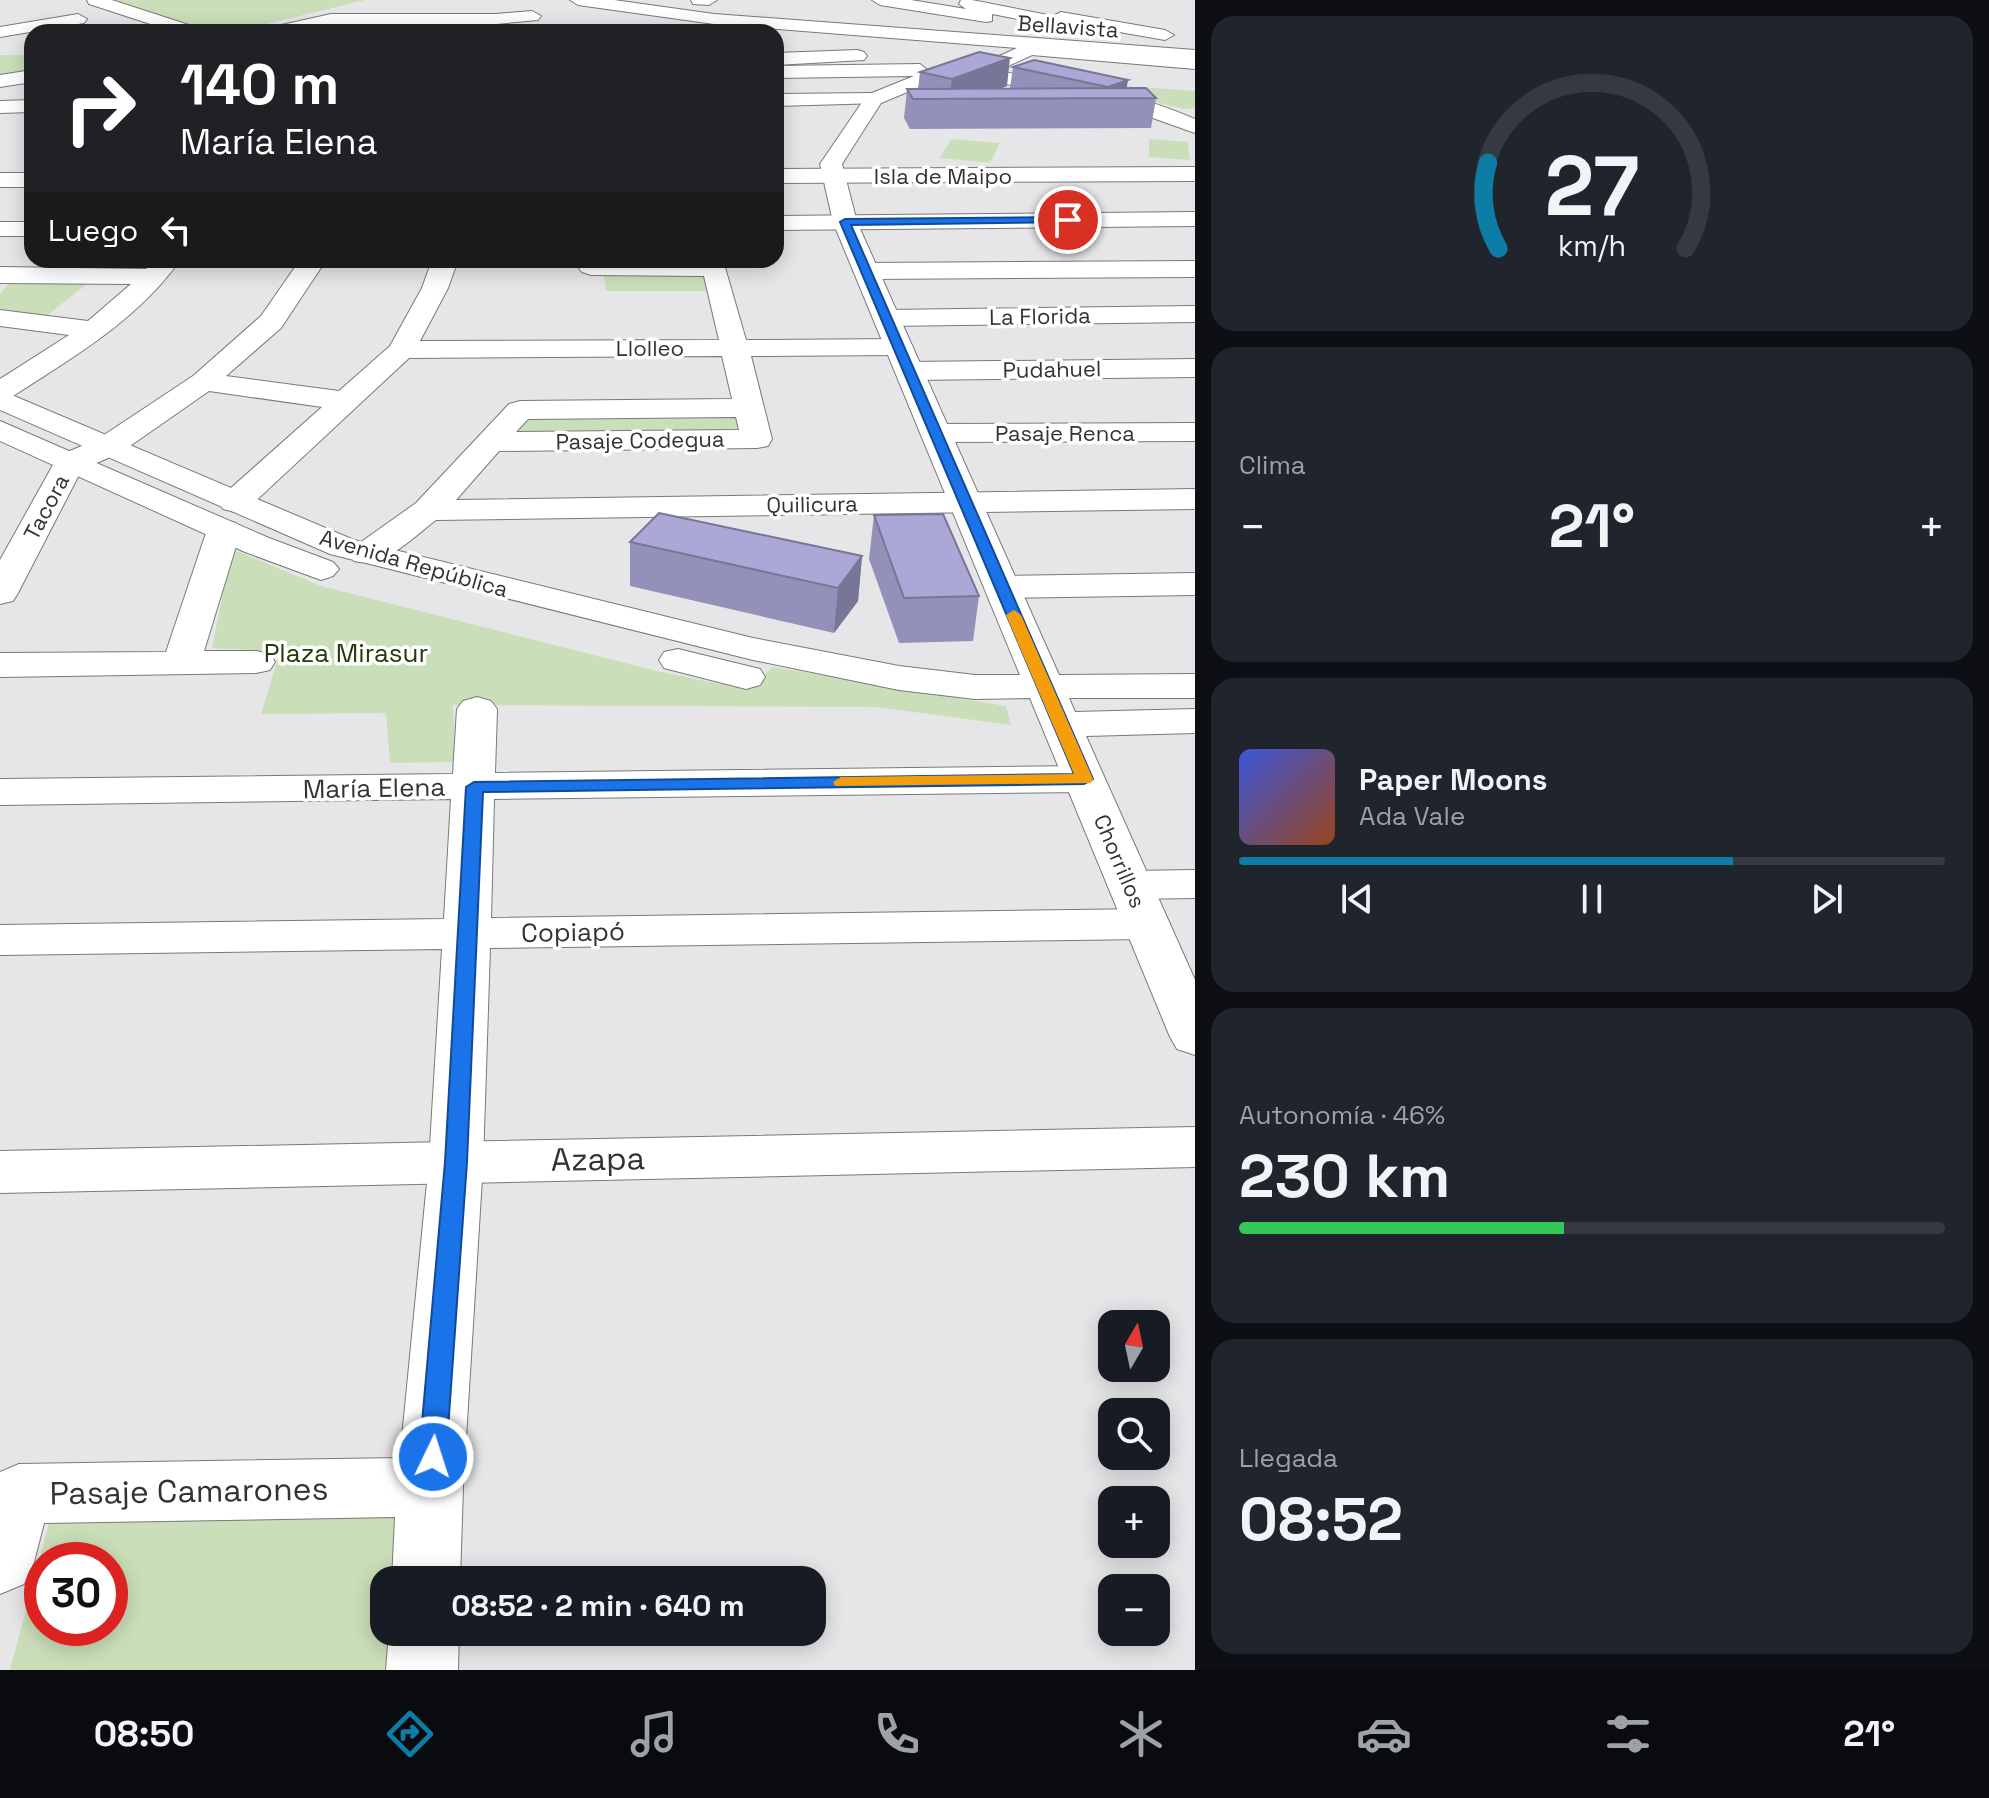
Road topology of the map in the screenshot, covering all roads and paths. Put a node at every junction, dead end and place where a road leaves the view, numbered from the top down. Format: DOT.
graph roads {
  1 [pos="95,0"];
  2 [pos="578,0"];
  3 [pos="880,0"];
  4 [pos="967,4"];
  5 [pos="1102,4"];
  6 [pos="987,9"];
  7 [pos="942,10"];
  8 [pos="532,16"];
  9 [pos="78,19"];
  10 [pos="1057,19"];
  11 [pos="48,24"];
  12 [pos="168,24"];
  13 [pos="309,24"];
  14 [pos="449,24"];
  15 [pos="503,24"];
  16 [pos="781,24"];
  17 [pos="784,24"];
  18 [pos="24,28"];
  19 [pos="0,32"];
  20 [pos="1195,38"];
  21 [pos="0,41"];
  22 [pos="24,41"];
  23 [pos="1023,46"];
  24 [pos="858,56"];
  25 [pos="1195,59"];
  26 [pos="784,60"];
  27 [pos="816,64"];
  28 [pos="784,70"];
  29 [pos="946,72"];
  30 [pos="24,77"];
  31 [pos="1033,80"];
  32 [pos="0,81"];
  33 [pos="1137,85"];
  34 [pos="874,99"];
  35 [pos="784,100"];
  36 [pos="24,106"];
  37 [pos="0,107"];
  38 [pos="1170,114"];
  39 [pos="1195,114"];
  40 [pos="1195,127"];
  41 [pos="1195,174"];
  42 [pos="784,176"];
  43 [pos="835,176"];
  44 [pos="0,180"];
  45 [pos="24,180"];
  46 [pos="1195,219"];
  47 [pos="845,222"];
  48 [pos="784,223"];
  49 [pos="0,229"];
  50 [pos="24,229"];
  51 [pos="161,268"];
  52 [pos="308,268"];
  53 [pos="442,268"];
  54 [pos="590,268"];
  55 [pos="690,268"];
  56 [pos="1195,269"];
  57 [pos="866,271"];
  58 [pos="1,277"];
  59 [pos="592,297"];
  60 [pos="1195,314"];
  61 [pos="0,318"];
  62 [pos="96,330"];
  63 [pos="898,345"];
  64 [pos="735,348"];
  65 [pos="402,350"];
  66 [pos="1195,368"];
  67 [pos="203,382"];
  68 [pos="0,392"];
  69 [pos="0,399"];
  70 [pos="347,401"];
  71 [pos="0,430"];
  72 [pos="1195,432"];
  73 [pos="936,433"];
  74 [pos="109,446"];
  75 [pos="69,463"];
  76 [pos="1195,499"];
  77 [pos="966,502"];
  78 [pos="428,510"];
  79 [pos="229,516"];
  80 [pos="366,554"];
  81 [pos="1195,584"];
  82 [pos="1002,587"];
  83 [pos="0,593"];
  84 [pos="552,600"];
  85 [pos="516,620"];
  86 [pos="256,662"];
  87 [pos="181,663"];
  88 [pos="749,663"];
  89 [pos="0,665"];
  90 [pos="1195,686"];
  91 [pos="1045,688"];
  92 [pos="477,709"];
  93 [pos="1195,721"];
  94 [pos="1061,724"];
  95 [pos="1084,779"];
  96 [pos="474,787"];
  97 [pos="0,792"];
  98 [pos="1195,884"];
  99 [pos="1138,904"];
  100 [pos="469,933"];
  101 [pos="0,940"];
  102 [pos="1195,1037"];
  103 [pos="1195,1147"];
  104 [pos="456,1162"];
  105 [pos="0,1172"];
  106 [pos="430,1487"];
  107 [pos="0,1562"];
  108 [pos="427,1566"];
  109 [pos="423,1646"];
  110 [pos="422,1670"];
  1 -- 12 [label="street"];
  2 -- 16 [label="street, Bellavista"];
  3 -- 7 [label="street"];
  4 -- 6 [label="street"];
  4 -- 7 [label="street"];
  4 -- 10 [label="street"];
  5 -- 10 [label="street"];
  6 -- 7 [label="street"];
  8 -- 15 [label="street"];
  9 -- 11 [label="street"];
  10 -- 20 [label="street"];
  10 -- 23 [label="street"];
  13 -- 14 [label="street"];
  17 -- 23 [label="street, Bellavista"];
  18 -- 19 [label="street"];
  21 -- 22 [label="street"];
  23 -- 25 [label="street, Bellavista"];
  23 -- 29 [label="street"];
  24 -- 27 [label="street"];
  26 -- 27 [label="street"];
  27 -- 28 [label="street"];
  27 -- 29 [label="street"];
  29 -- 31 [label="street"];
  29 -- 34 [label="street"];
  30 -- 32 [label="street"];
  31 -- 33 [label="street"];
  31 -- 38 [label="street"];
  34 -- 35 [label="street"];
  34 -- 43 [label="street, Chorrillos"];
  36 -- 37 [label="street"];
  38 -- 39 [label="street"];
  38 -- 40 [label="street"];
  41 -- 43 [label="street, Isla de Maipo"];
  42 -- 43 [label="street, Isla de Maipo"];
  43 -- 47 [label="street, Chorrillos"];
  44 -- 45 [label="street"];
  46 -- 47 [label="street"];
  47 -- 48 [label="street"];
  47 -- 57 [label="street, Chorrillos"];
  49 -- 50 [label="street"];
  51 -- 58 [label="street"];
  51 -- 62 [label="street"];
  52 -- 67 [label="street"];
  53 -- 65 [label="street"];
  54 -- 59 [label="street, Pasaje Codegua"];
  55 -- 64 [label="street, Pasaje Codegua"];
  56 -- 57 [label="street"];
  57 -- 63 [label="street, Chorrillos"];
  60 -- 63 [label="street, La Florida"];
  61 -- 62 [label="street"];
  62 -- 68 [label="street"];
  63 -- 64 [label="street, Llolleo"];
  63 -- 66 [label="street, Pudahuel"];
  63 -- 73 [label="street, Chorrillos"];
  64 -- 65 [label="street, Llolleo"];
  64 -- 78 [label="street, Pasaje Codegua"];
  65 -- 70 [label="street"];
  67 -- 70 [label="street"];
  67 -- 74 [label="street"];
  69 -- 74 [label="street, Avenida República"];
  70 -- 79 [label="street"];
  71 -- 75 [label="street, Avenida República"];
  72 -- 73 [label="street, Pasaje Renca"];
  73 -- 77 [label="street, Chorrillos"];
  74 -- 75 [label="street"];
  74 -- 79 [label="street, Avenida República"];
  75 -- 79 [label="street, Avenida República"];
  75 -- 83 [label="street, Tacora"];
  76 -- 77 [label="street, Quilicura"];
  77 -- 78 [label="street, Quilicura"];
  77 -- 82 [label="street, Chorrillos"];
  78 -- 80 [label="street, Pasaje Codegua"];
  79 -- 80 [label="street, Avenida República"];
  79 -- 85 [label="street, Avenida República"];
  79 -- 87 [label="street"];
  80 -- 84 [label="street, Avenida República"];
  81 -- 82 [label="street"];
  82 -- 91 [label="street, Chorrillos"];
  84 -- 85 [label="street"];
  84 -- 88 [label="street, Avenida República"];
  85 -- 88 [label="street, Avenida República"];
  86 -- 87 [label="street"];
  87 -- 89 [label="street"];
  88 -- 91 [label="street, Avenida República"];
  90 -- 91 [label="street, Avenida República"];
  91 -- 94 [label="street, Chorrillos"];
  92 -- 96 [label="street"];
  93 -- 94 [label="street"];
  94 -- 95 [label="street, Chorrillos"];
  95 -- 96 [label="street, María Elena"];
  95 -- 99 [label="street, Chorrillos"];
  96 -- 97 [label="street, María Elena"];
  96 -- 100 [label="street"];
  98 -- 99 [label="street, Copiapó"];
  99 -- 100 [label="street, Copiapó"];
  99 -- 102 [label="street, Chorrillos"];
  100 -- 101 [label="street, Copiapó"];
  100 -- 104 [label="street"];
  103 -- 104 [label="street, Azapa"];
  104 -- 105 [label="street, Azapa"];
  104 -- 106 [label="street"];
  106 -- 107 [label="street, Pasaje Camarones"];
  106 -- 108 [label="street"];
  109 -- 110 [label="street"];
}
